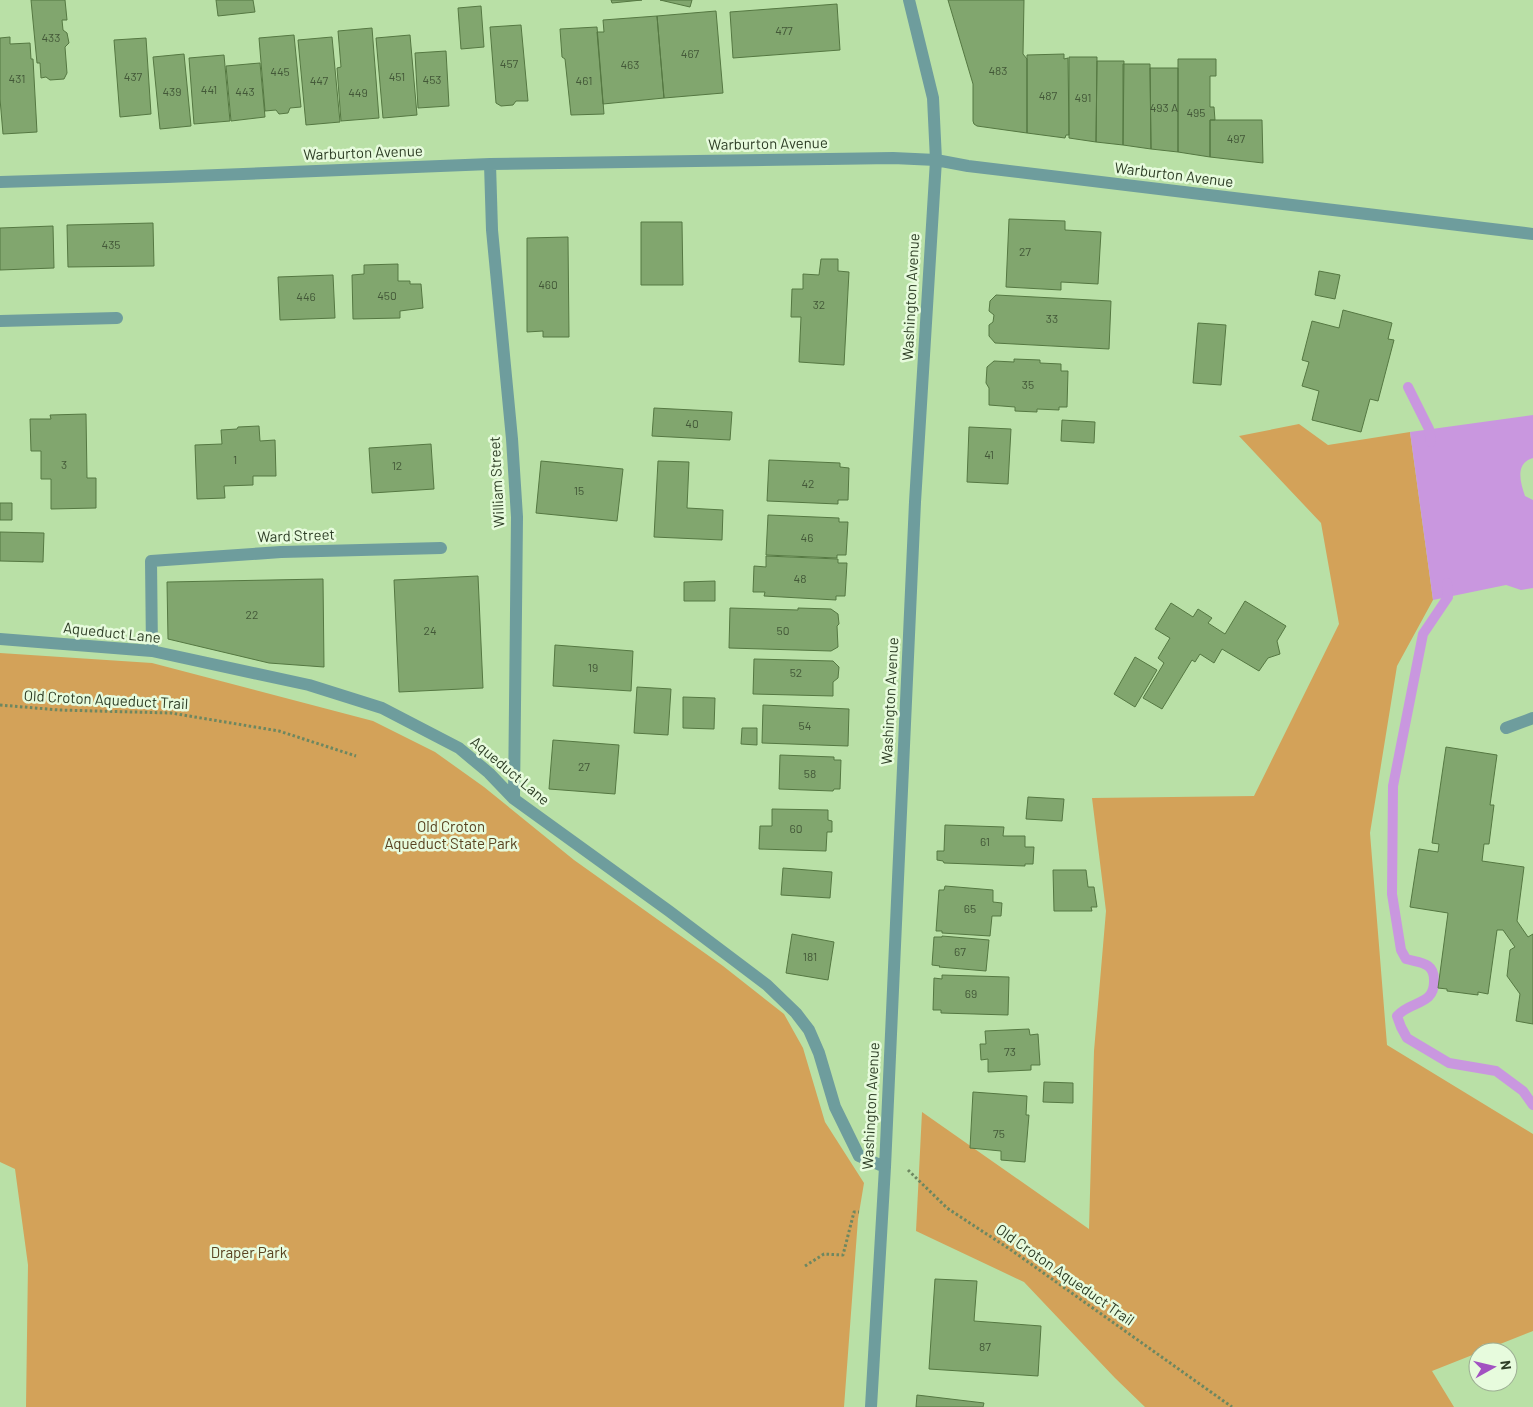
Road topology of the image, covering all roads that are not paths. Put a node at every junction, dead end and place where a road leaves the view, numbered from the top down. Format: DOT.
graph roads {
  1 [pos="909,0"];
  2 [pos="936,160"];
  3 [pos="490,164"];
  4 [pos="0,182"];
  5 [pos="1533,234"];
  6 [pos="116,318"];
  7 [pos="0,321"];
  8 [pos="442,548"];
  9 [pos="0,639"];
  10 [pos="152,651"];
  11 [pos="1533,718"];
  12 [pos="1506,728"];
  13 [pos="514,799"];
  14 [pos="885,1167"];
  15 [pos="871,1407"];
  1 -- 2 [label="street, Washington Avenue"];
  2 -- 3 [label="street, Warburton Avenue"];
  2 -- 5 [label="street, Warburton Avenue"];
  2 -- 14 [label="street, Washington Avenue"];
  3 -- 4 [label="street, Warburton Avenue"];
  3 -- 13 [label="street, William Street"];
  6 -- 7 [label="street"];
  8 -- 10 [label="street, Ward Street"];
  9 -- 10 [label="street, Aqueduct Lane"];
  10 -- 13 [label="street, Aqueduct Lane"];
  11 -- 12 [label="street"];
  13 -- 14 [label="street, Aqueduct Lane"];
  14 -- 15 [label="street, Washington Avenue"];
}
